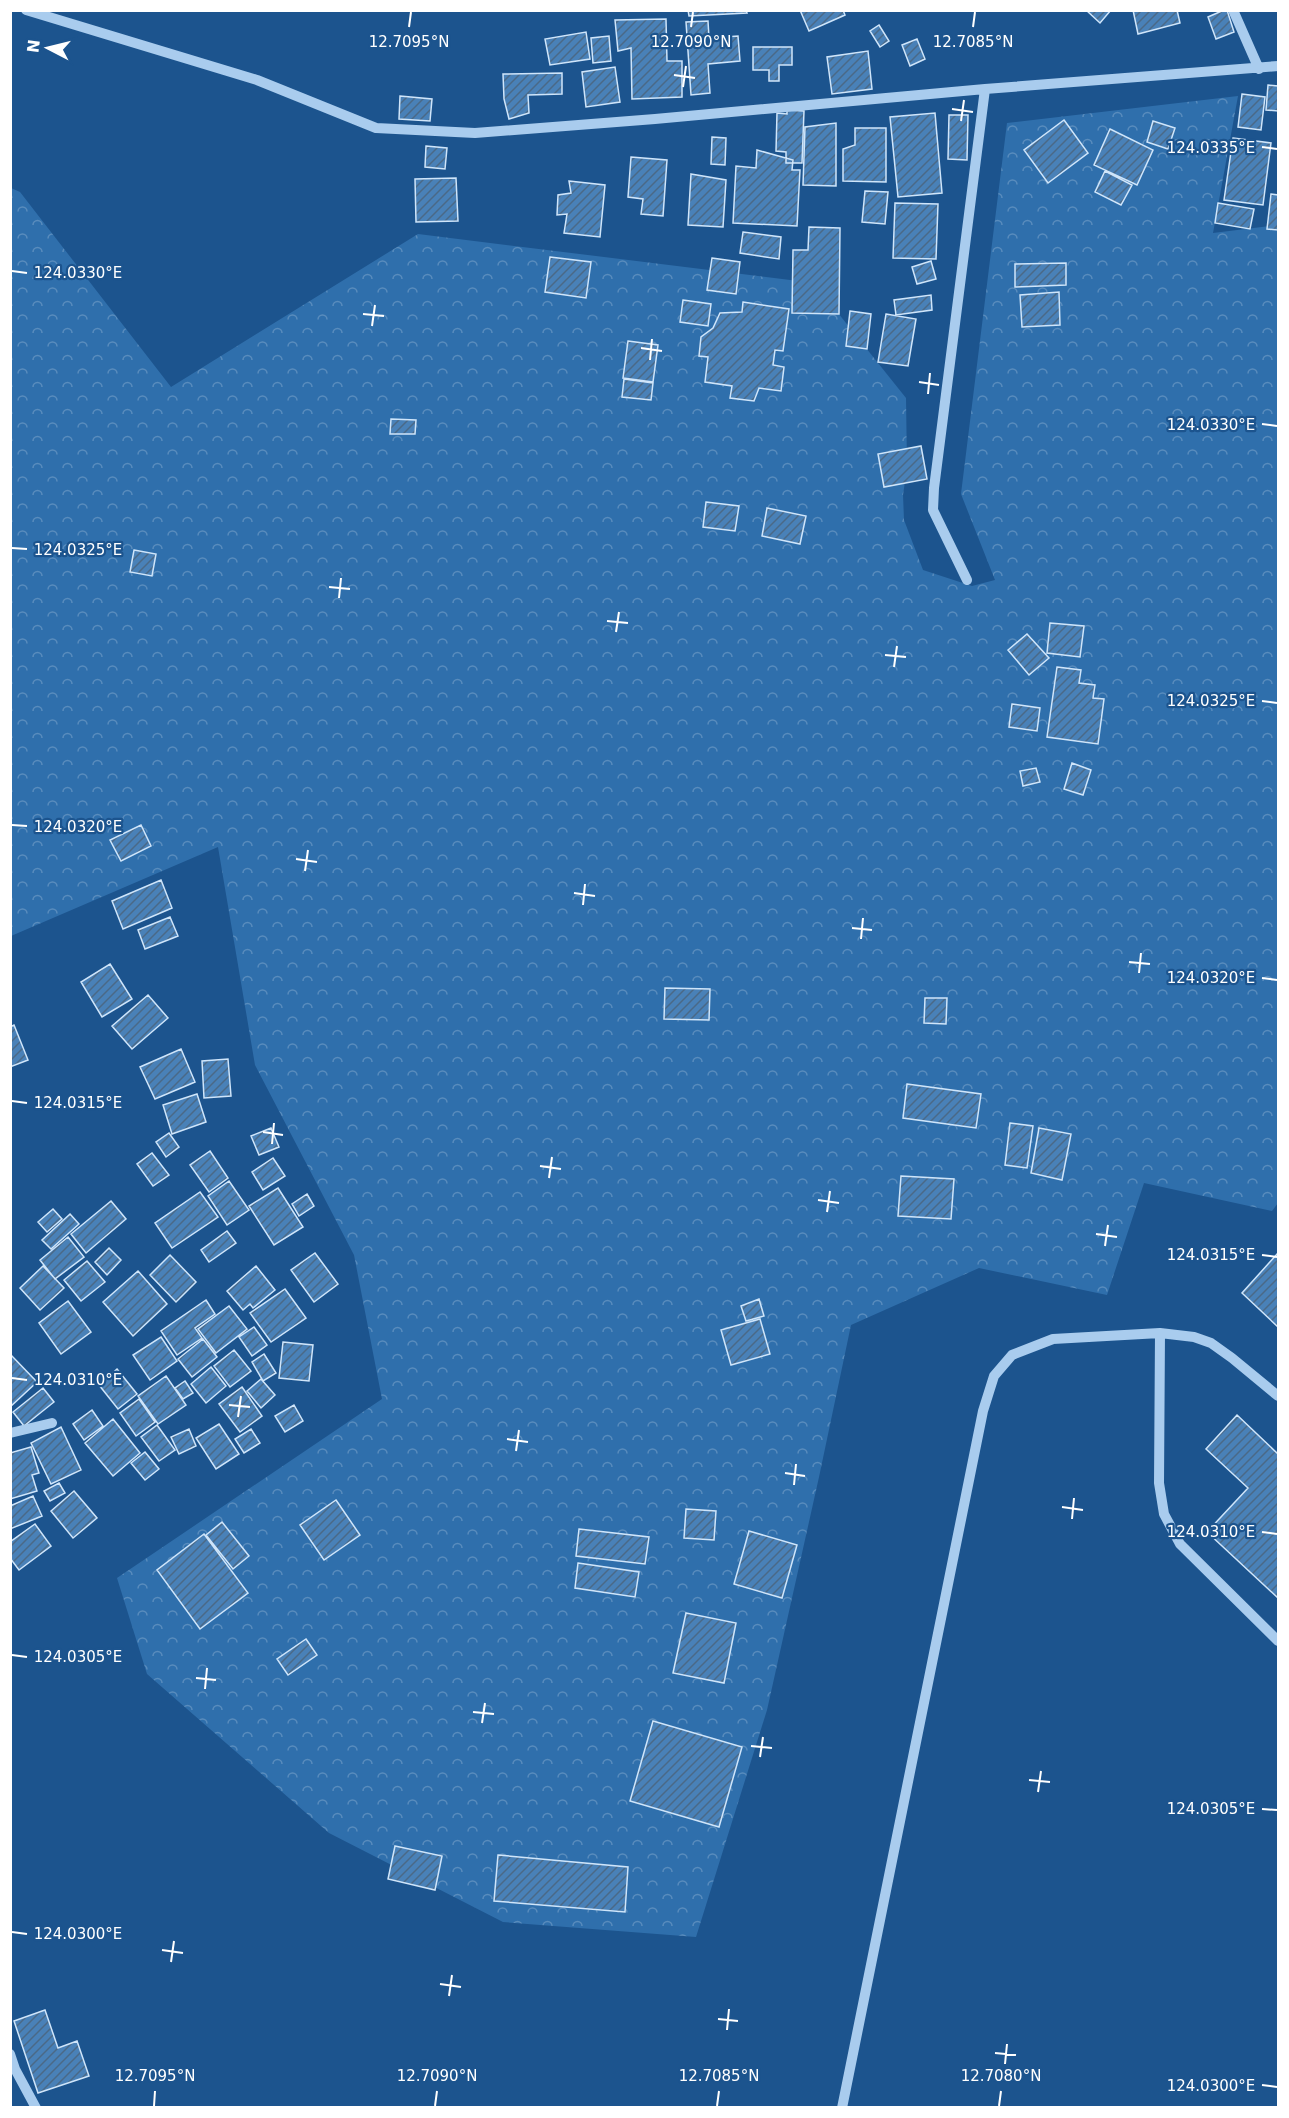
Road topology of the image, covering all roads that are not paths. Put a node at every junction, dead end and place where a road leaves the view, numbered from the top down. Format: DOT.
graph roads {
  1 [pos="26,10"];
  2 [pos="1233,10"];
  3 [pos="1278,66"];
  4 [pos="1259,69"];
  5 [pos="985,88"];
  6 [pos="968,580"];
  7 [pos="1160,1333"];
  8 [pos="1278,1396"];
  9 [pos="52,1424"];
  10 [pos="10,1433"];
  11 [pos="1278,1641"];
  12 [pos="10,2054"];
  13 [pos="36,2108"];
  14 [pos="842,2108"];
  1 -- 5 [label="street"];
  2 -- 4 [label="street"];
  3 -- 4 [label="street"];
  4 -- 5 [label="street"];
  5 -- 6 [label="street"];
  7 -- 8 [label="street"];
  7 -- 11 [label="street"];
  7 -- 14 [label="street"];
  9 -- 10 [label="street"];
  12 -- 13 [label="street"];
}
